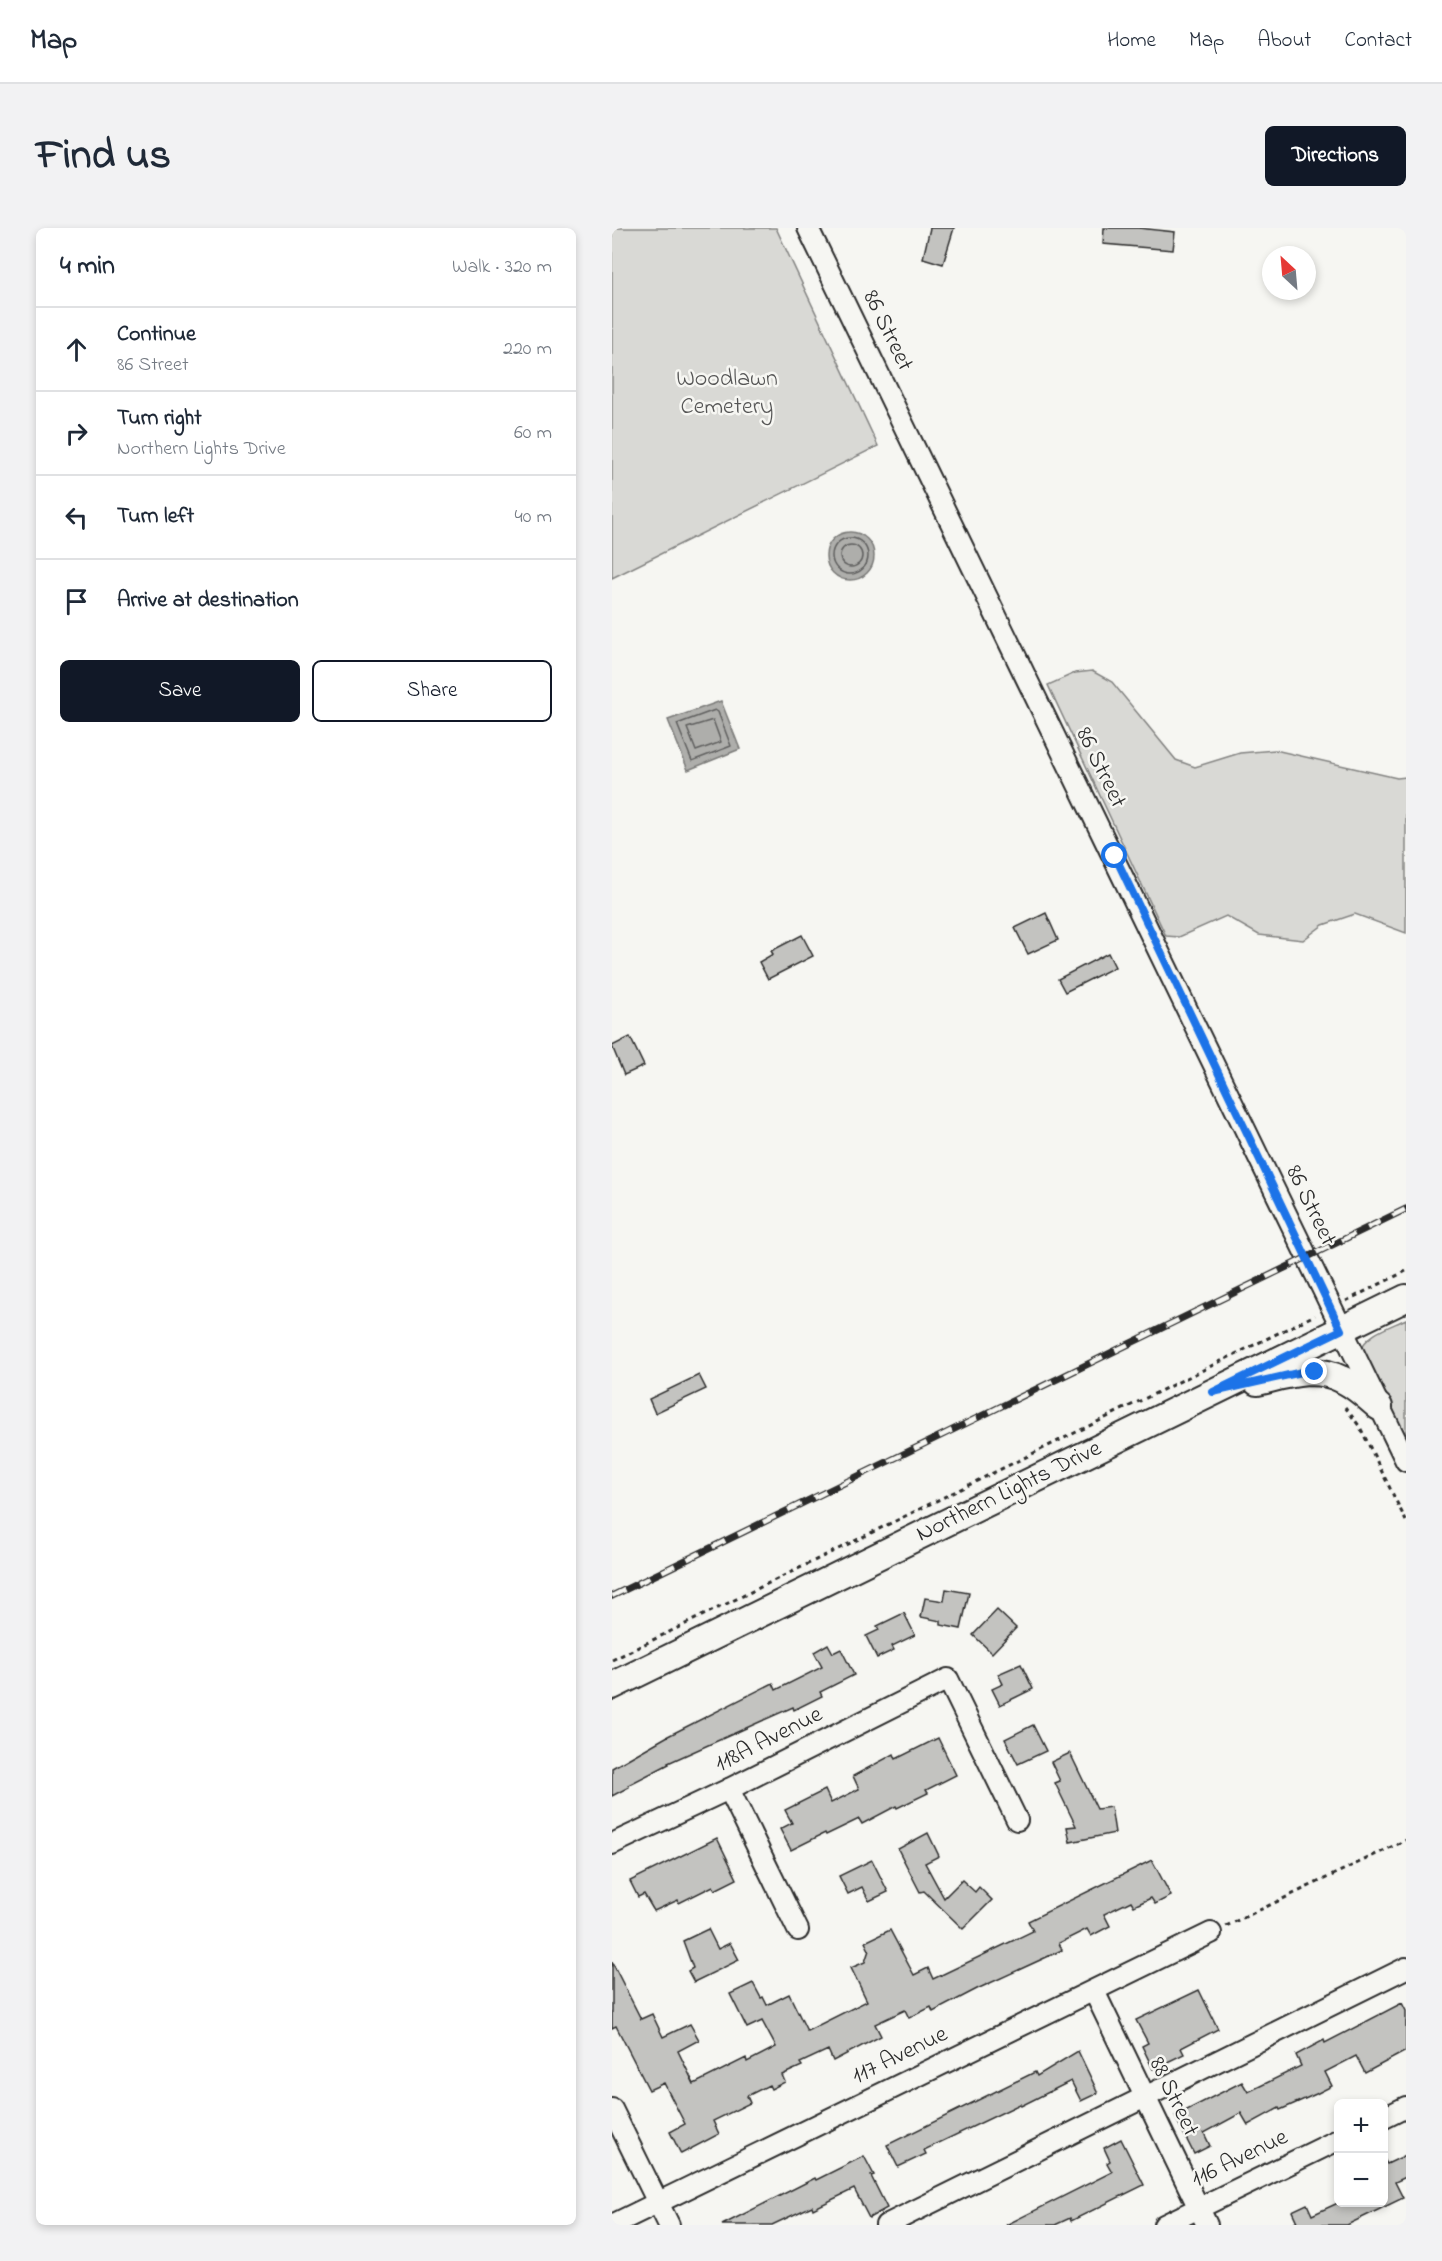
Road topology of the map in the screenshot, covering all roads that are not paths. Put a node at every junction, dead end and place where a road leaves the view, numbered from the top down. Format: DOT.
graph roads {
  1 [pos="808,228"];
  2 [pos="1406,1298"];
  3 [pos="1336,1319"];
  4 [pos="1213,1392"];
  5 [pos="1379,1407"];
  6 [pos="1406,1461"];
  7 [pos="612,1686"];
  8 [pos="729,1788"];
  9 [pos="1017,1820"];
  10 [pos="612,1844"];
  11 [pos="798,1930"];
  12 [pos="1211,1933"];
  13 [pos="1406,1968"];
  14 [pos="1094,1991"];
  15 [pos="1146,2098"];
  16 [pos="1406,2107"];
  17 [pos="612,2109"];
  18 [pos="1388,2116"];
  19 [pos="1334,2142"];
  20 [pos="658,2203"];
  21 [pos="1203,2217"];
  22 [pos="612,2225"];
  23 [pos="669,2225"];
  24 [pos="886,2225"];
  25 [pos="1164,2225"];
  1 -- 3 [label="street, 86 Street"];
  2 -- 3 [label="main road, Northern Lights Drive"];
  3 -- 4 [label="main road, Northern Lights Drive"];
  3 -- 5 [label="street, 86 Street"];
  4 -- 5 [label="main road"];
  4 -- 7 [label="main road, Northern Lights Drive"];
  5 -- 6 [label="street, 86 Street"];
  8 -- 9 [label="street, 118A Avenue"];
  8 -- 10 [label="street, 118A Avenue"];
  8 -- 11 [label="street"];
  12 -- 14 [label="street, 117 Avenue"];
  13 -- 15 [label="street"];
  14 -- 15 [label="street, 88 Street"];
  14 -- 20 [label="street, 117 Avenue"];
  15 -- 21 [label="street, 88 Street"];
  15 -- 24 [label="street"];
  16 -- 18 [label="street"];
  17 -- 20 [label="street"];
  19 -- 21 [label="street, 116 Avenue"];
  20 -- 22 [label="street, 117 Avenue"];
  20 -- 23 [label="street"];
  21 -- 25 [label="street, 116 Avenue"];
}
